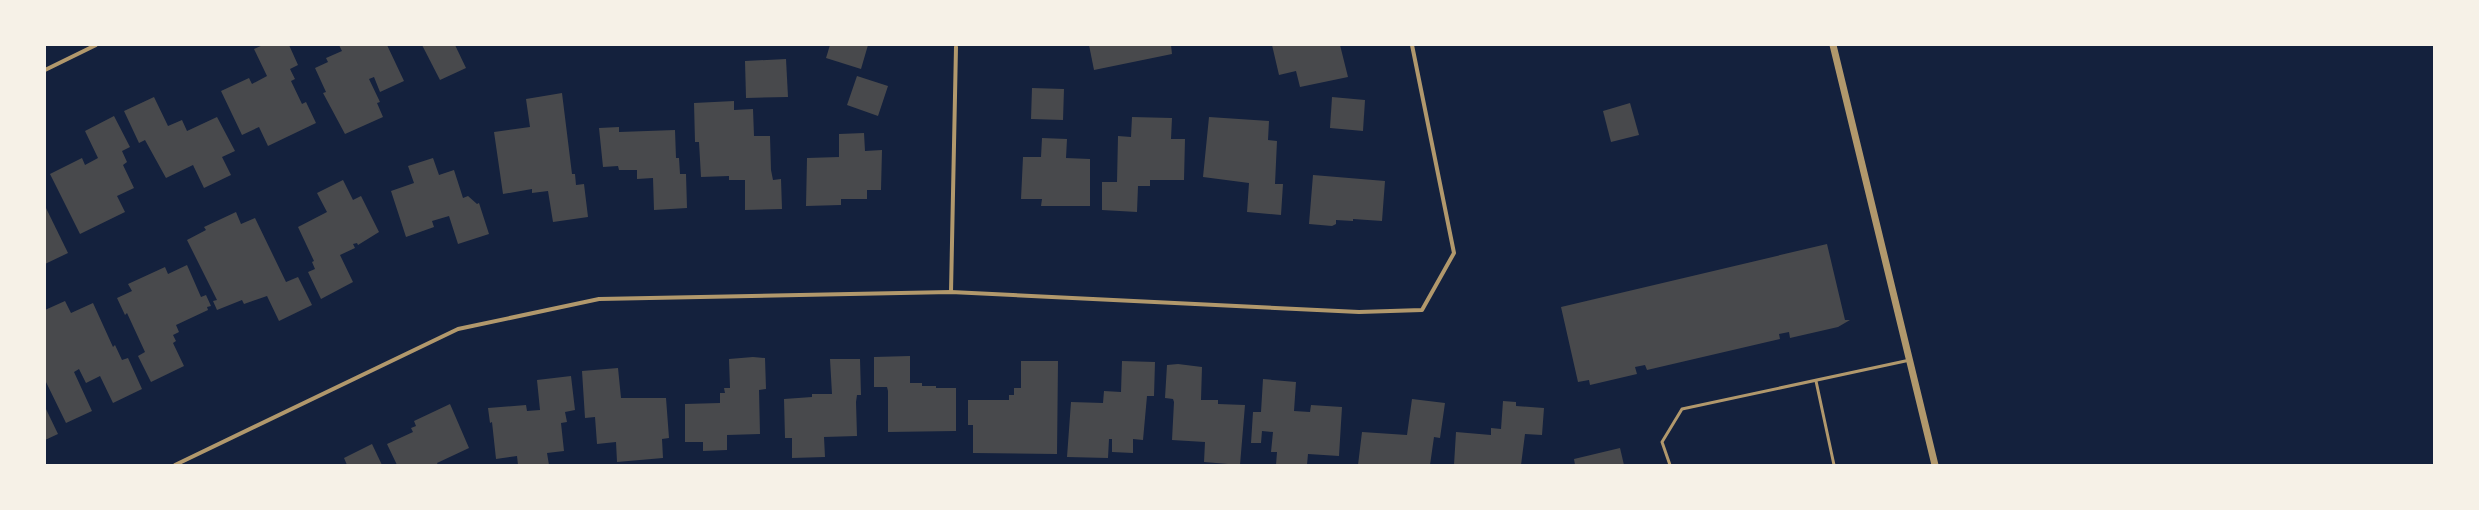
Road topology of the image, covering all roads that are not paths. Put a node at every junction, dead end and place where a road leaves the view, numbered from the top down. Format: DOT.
graph roads {
  1 [pos="96,45"];
  2 [pos="1412,45"];
  3 [pos="1833,45"];
  4 [pos="956,47"];
  5 [pos="45,70"];
  6 [pos="951,292"];
  7 [pos="1910,360"];
  8 [pos="1816,380"];
  9 [pos="175,465"];
  10 [pos="1670,465"];
  11 [pos="1834,465"];
  12 [pos="1935,465"];
  1 -- 5 [label="street"];
  2 -- 6 [label="street"];
  3 -- 7 [label="street"];
  4 -- 6 [label="street"];
  6 -- 9 [label="street"];
  7 -- 8 [label="lane"];
  7 -- 12 [label="street"];
  8 -- 10 [label="lane"];
  8 -- 11 [label="lane"];
}
